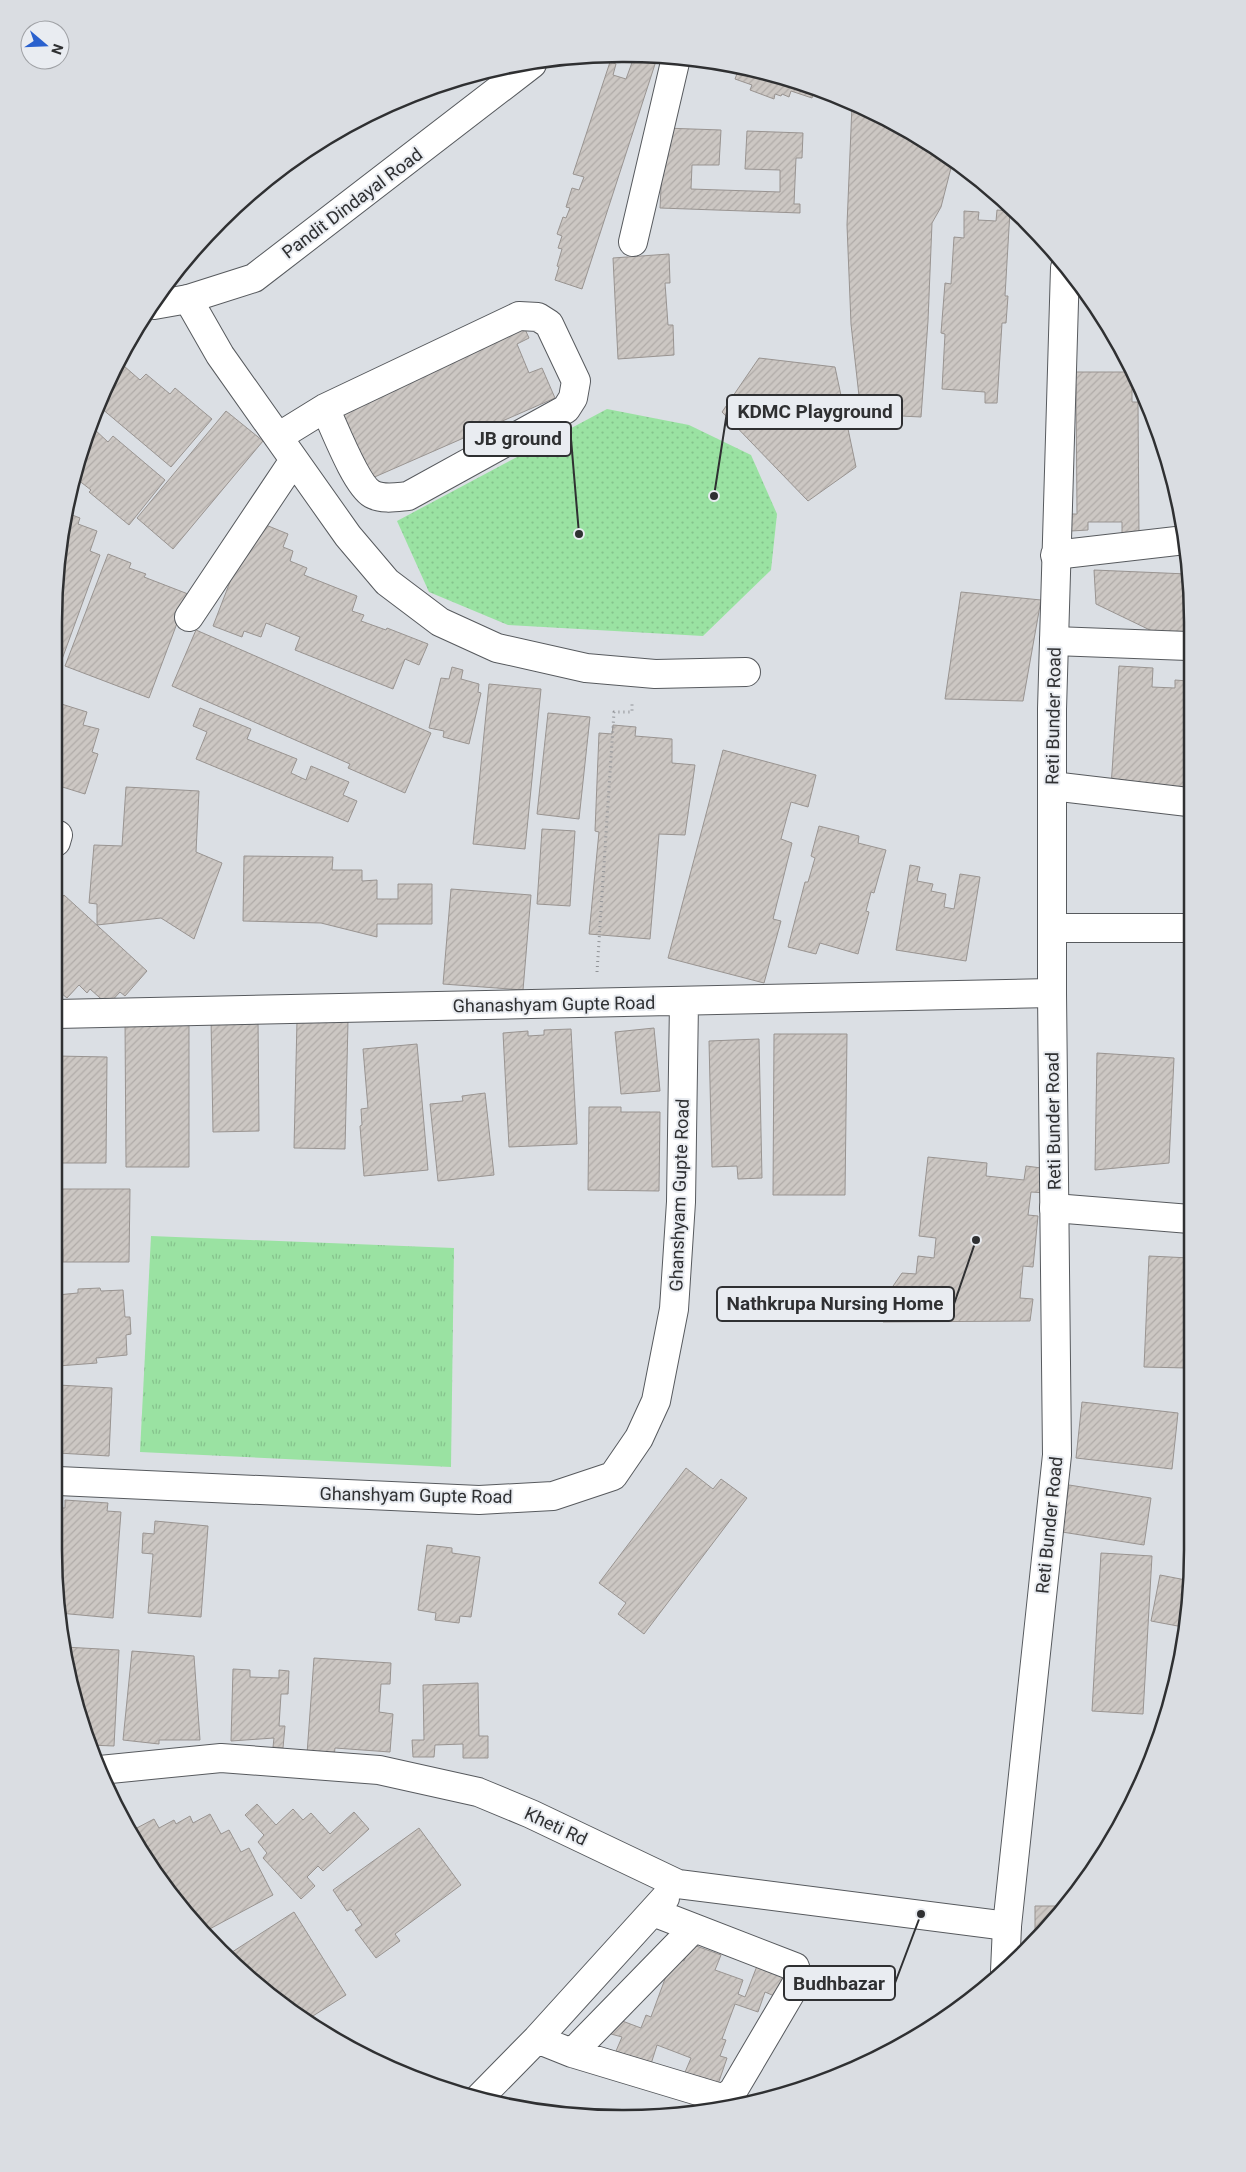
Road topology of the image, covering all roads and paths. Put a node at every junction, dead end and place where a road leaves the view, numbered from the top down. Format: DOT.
graph roads {
  1 [pos="674,65"];
  2 [pos="522,72"];
  3 [pos="633,242"];
  4 [pos="1065,278"];
  5 [pos="188,299"];
  6 [pos="163,303"];
  7 [pos="325,408"];
  8 [pos="278,437"];
  9 [pos="294,460"];
  10 [pos="1177,541"];
  11 [pos="1055,555"];
  12 [pos="189,617"];
  13 [pos="1054,641"];
  14 [pos="1184,646"];
  15 [pos="746,672"];
  16 [pos="632,696"];
  17 [pos="1052,786"];
  18 [pos="1184,802"];
  19 [pos="1052,928"];
  20 [pos="1184,928"];
  21 [pos="1052,993"];
  22 [pos="684,1002"];
  23 [pos="595,1004"];
  24 [pos="62,1014"];
  25 [pos="1054,1208"];
  26 [pos="1184,1219"];
  27 [pos="62,1481"];
  28 [pos="108,1769"];
  29 [pos="678,1884"];
  30 [pos="653,1912"];
  31 [pos="1007,1926"];
  32 [pos="694,1928"];
  33 [pos="1005,1959"];
  34 [pos="537,2040"];
  35 [pos="572,2053"];
  36 [pos="485,2092"];
  1 -- 3 [label="street"];
  2 -- 5 [label="street, Pandit Dindayal Road"];
  4 -- 11 [label="street, Reti Bunder Road"];
  5 -- 6 [label="street, Pandit Dindayal Road"];
  5 -- 8 [label="street"];
  7 -- 7 [label="street"];
  7 -- 8 [label="street"];
  8 -- 9 [label="street"];
  9 -- 12 [label="street"];
  9 -- 15 [label="street"];
  10 -- 11 [label="street"];
  11 -- 13 [label="street, Reti Bunder Road"];
  13 -- 14 [label="street"];
  13 -- 17 [label="street, Reti Bunder Road"];
  16 -- 23 [label="path"];
  17 -- 18 [label="street"];
  17 -- 19 [label="street, Reti Bunder Road"];
  19 -- 20 [label="street"];
  19 -- 21 [label="street, Reti Bunder Road"];
  21 -- 22 [label="street, Ghanashyam Gupte Road"];
  21 -- 25 [label="street, Reti Bunder Road"];
  22 -- 23 [label="street, Ghanashyam Gupte Road"];
  22 -- 27 [label="street, Ghanshyam Gupte Road"];
  23 -- 24 [label="street, Ghanashyam Gupte Road"];
  25 -- 26 [label="street"];
  25 -- 31 [label="street, Reti Bunder Road"];
  28 -- 29 [label="street, Kheti Rd"];
  29 -- 30 [label="street"];
  29 -- 31 [label="street, Kheti Rd"];
  30 -- 32 [label="street"];
  30 -- 34 [label="street"];
  31 -- 33 [label="street, Reti Bunder Road"];
  32 -- 35 [label="street"];
  32 -- 35 [label="street"];
  34 -- 35 [label="street"];
  34 -- 36 [label="street"];
}
